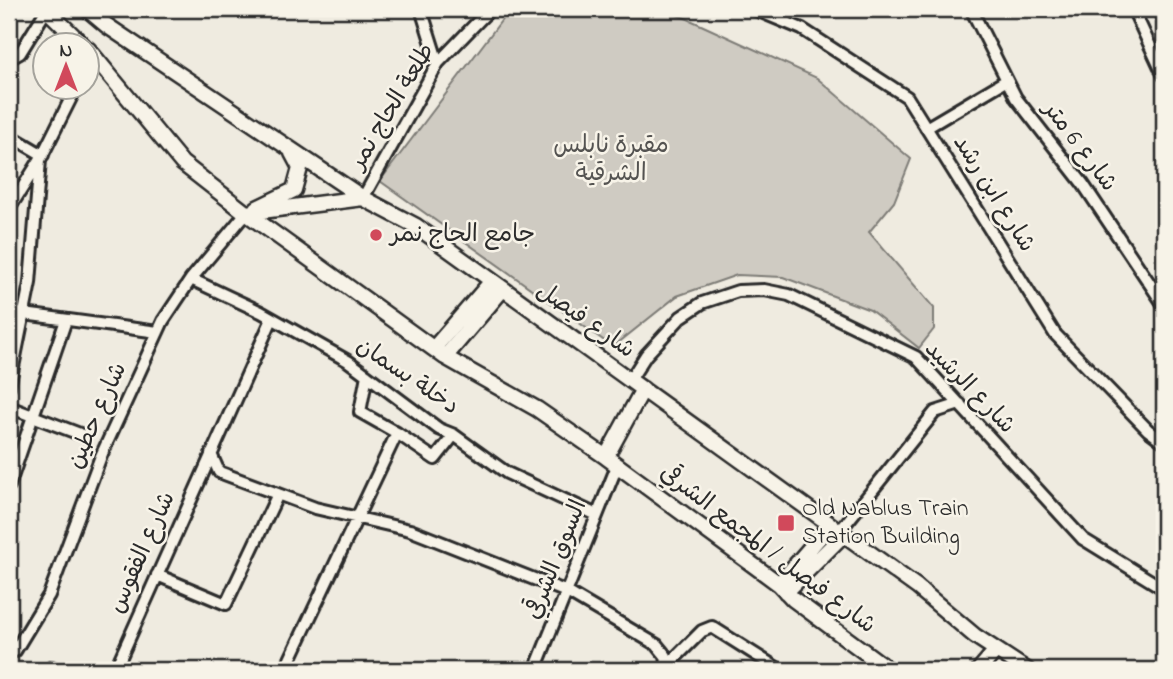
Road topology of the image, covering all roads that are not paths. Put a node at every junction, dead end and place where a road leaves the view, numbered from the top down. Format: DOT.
graph roads {
  1 [pos="46,9"];
  2 [pos="87,9"];
  3 [pos="421,9"];
  4 [pos="490,9"];
  5 [pos="754,9"];
  6 [pos="971,9"];
  7 [pos="1133,9"];
  8 [pos="68,32"];
  9 [pos="9,58"];
  10 [pos="438,63"];
  11 [pos="102,69"];
  12 [pos="1164,76"];
  13 [pos="1007,80"];
  14 [pos="69,102"];
  15 [pos="926,128"];
  16 [pos="9,135"];
  17 [pos="290,149"];
  18 [pos="41,158"];
  19 [pos="363,198"];
  20 [pos="9,209"];
  21 [pos="246,214"];
  22 [pos="191,279"];
  23 [pos="497,286"];
  24 [pos="1164,305"];
  25 [pos="9,312"];
  26 [pos="24,314"];
  27 [pos="272,319"];
  28 [pos="66,320"];
  29 [pos="159,332"];
  30 [pos="440,352"];
  31 [pos="367,375"];
  32 [pos="630,380"];
  33 [pos="9,387"];
  34 [pos="643,389"];
  35 [pos="960,404"];
  36 [pos="9,407"];
  37 [pos="33,416"];
  38 [pos="397,433"];
  39 [pos="454,435"];
  40 [pos="85,436"];
  41 [pos="1164,442"];
  42 [pos="211,454"];
  43 [pos="611,461"];
  44 [pos="9,486"];
  45 [pos="278,494"];
  46 [pos="597,515"];
  47 [pos="357,519"];
  48 [pos="838,531"];
  49 [pos="157,575"];
  50 [pos="783,588"];
  51 [pos="1164,589"];
  52 [pos="567,592"];
  53 [pos="15,650"];
  54 [pos="996,650"];
  55 [pos="670,668"];
  56 [pos="115,670"];
  57 [pos="285,670"];
  58 [pos="535,670"];
  59 [pos="780,670"];
  60 [pos="887,670"];
  61 [pos="979,670"];
  62 [pos="1027,670"];
  1 -- 8 [label="main road, شارع فيصل / المجمع الشرقي"];
  1 -- 9 [label="street"];
  2 -- 17 [label="main road, شارع فيصل"];
  3 -- 10 [label="street"];
  4 -- 10 [label="street, طلعة الحاج نمر"];
  5 -- 15 [label="street, شارع ابن رشد"];
  6 -- 13 [label="street, شارع 6 متر"];
  7 -- 12 [label="street"];
  10 -- 19 [label="street, طلعة الحاج نمر"];
  11 -- 21 [label="main road, شارع فيصل / المجمع الشرقي"];
  13 -- 15 [label="street"];
  13 -- 24 [label="street, شارع 6 متر"];
  14 -- 18 [label="street"];
  15 -- 41 [label="street, شارع ابن رشد"];
  16 -- 18 [label="street"];
  17 -- 19 [label="main road, شارع فيصل"];
  17 -- 21 [label="main road"];
  18 -- 20 [label="street"];
  18 -- 26 [label="street"];
  19 -- 21 [label="main road"];
  19 -- 23 [label="main road, شارع فيصل"];
  21 -- 22 [label="street, شارع حطين"];
  21 -- 30 [label="main road, شارع فيصل / المجمع الشرقي"];
  22 -- 27 [label="street, دخلة بسمان"];
  22 -- 29 [label="street, شارع حطين"];
  23 -- 30 [label="main road"];
  23 -- 32 [label="main road, شارع فيصل"];
  25 -- 26 [label="street"];
  26 -- 28 [label="street"];
  26 -- 33 [label="street"];
  27 -- 31 [label="street, دخلة بسمان"];
  27 -- 42 [label="street, شارع الفقوس"];
  28 -- 29 [label="street"];
  28 -- 37 [label="street"];
  29 -- 53 [label="street, شارع حطين"];
  30 -- 43 [label="main road, شارع فيصل / المجمع الشرقي"];
  31 -- 38 [label="street"];
  31 -- 39 [label="street, دخلة بسمان"];
  32 -- 34 [label="main road, شارع فيصل"];
  32 -- 35 [label="street, شارع الرشيد"];
  34 -- 43 [label="main road"];
  34 -- 48 [label="main road, شارع فيصل"];
  35 -- 48 [label="street"];
  35 -- 51 [label="street, شارع الرشيد"];
  36 -- 37 [label="street"];
  37 -- 40 [label="street"];
  37 -- 44 [label="street"];
  38 -- 39 [label="street"];
  38 -- 47 [label="street"];
  39 -- 46 [label="street, دخلة بسمان"];
  42 -- 45 [label="street"];
  42 -- 49 [label="street, شارع الفقوس"];
  43 -- 46 [label="street, السوق الشرقي"];
  43 -- 50 [label="main road, شارع فيصل / المجمع الشرقي"];
  45 -- 47 [label="street"];
  45 -- 49 [label="street"];
  46 -- 52 [label="street, السوق الشرقي"];
  47 -- 52 [label="street"];
  47 -- 57 [label="street"];
  48 -- 50 [label="main road"];
  48 -- 54 [label="main road, شارع فيصل"];
  49 -- 56 [label="street, شارع الفقوس"];
  50 -- 60 [label="main road, شارع فيصل / المجمع الشرقي"];
  52 -- 55 [label="street"];
  52 -- 58 [label="street, السوق الشرقي"];
  54 -- 61 [label="main road"];
  54 -- 62 [label="main road, شارع فيصل"];
  55 -- 59 [label="street"];
}
